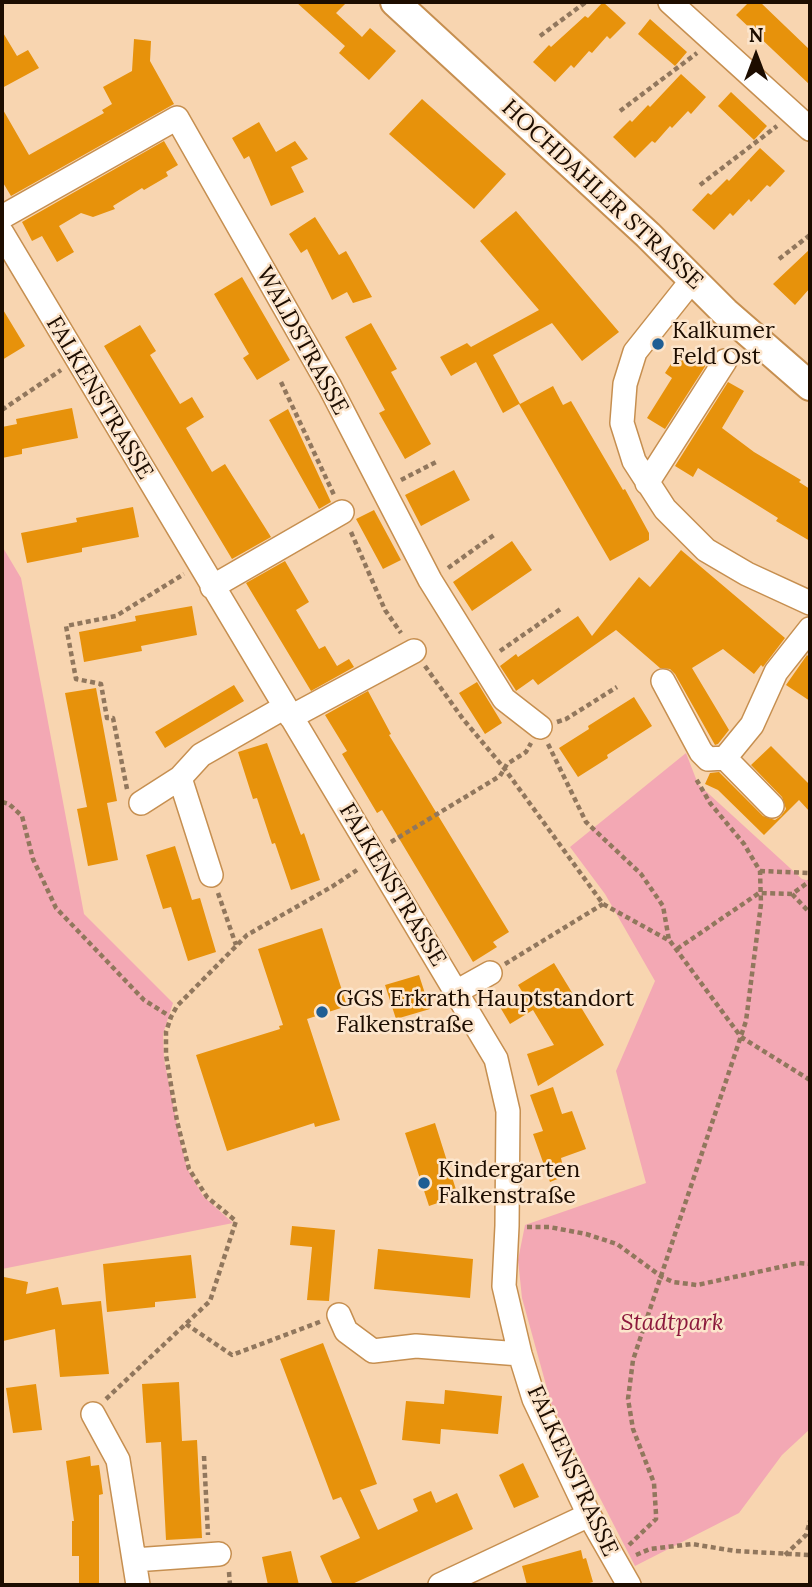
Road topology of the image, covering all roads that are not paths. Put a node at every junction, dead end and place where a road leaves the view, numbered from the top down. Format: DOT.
graph roads {
  1 [pos="395,2"];
  2 [pos="670,2"];
  3 [pos="810,129"];
  4 [pos="2,217"];
  5 [pos="2,233"];
  6 [pos="693,279"];
  7 [pos="725,361"];
  8 [pos="810,386"];
  9 [pos="647,483"];
  10 [pos="342,512"];
  11 [pos="212,587"];
  12 [pos="810,603"];
  13 [pos="810,629"];
  14 [pos="414,651"];
  15 [pos="663,681"];
  16 [pos="288,712"];
  17 [pos="540,727"];
  18 [pos="716,759"];
  19 [pos="180,778"];
  20 [pos="141,803"];
  21 [pos="772,806"];
  22 [pos="211,876"];
  23 [pos="490,973"];
  24 [pos="456,992"];
  25 [pos="339,1315"];
  26 [pos="520,1354"];
  27 [pos="93,1414"];
  28 [pos="589,1515"];
  29 [pos="214,1555"];
  30 [pos="134,1560"];
  31 [pos="138,1585"];
  32 [pos="440,1585"];
  33 [pos="629,1585"];
  1 -- 6 [label="main road, HOCHDAHLER STRASSE"];
  2 -- 3 [label="street"];
  4 -- 17 [label="street, WALDSTRASSE"];
  5 -- 11 [label="street, FALKENSTRASSE"];
  6 -- 8 [label="main road, HOCHDAHLER STRASSE"];
  6 -- 9 [label="street"];
  7 -- 9 [label="street"];
  9 -- 12 [label="street"];
  10 -- 11 [label="street"];
  11 -- 16 [label="street, FALKENSTRASSE"];
  13 -- 18 [label="street"];
  14 -- 16 [label="street"];
  15 -- 18 [label="street"];
  16 -- 19 [label="street"];
  16 -- 24 [label="street, FALKENSTRASSE"];
  18 -- 21 [label="street"];
  19 -- 20 [label="street"];
  19 -- 22 [label="street"];
  23 -- 24 [label="street"];
  24 -- 26 [label="street, FALKENSTRASSE"];
  25 -- 26 [label="street"];
  26 -- 28 [label="street, FALKENSTRASSE"];
  27 -- 30 [label="street"];
  28 -- 32 [label="street"];
  28 -- 33 [label="street, FALKENSTRASSE"];
  29 -- 30 [label="street"];
  30 -- 31 [label="street"];
}
